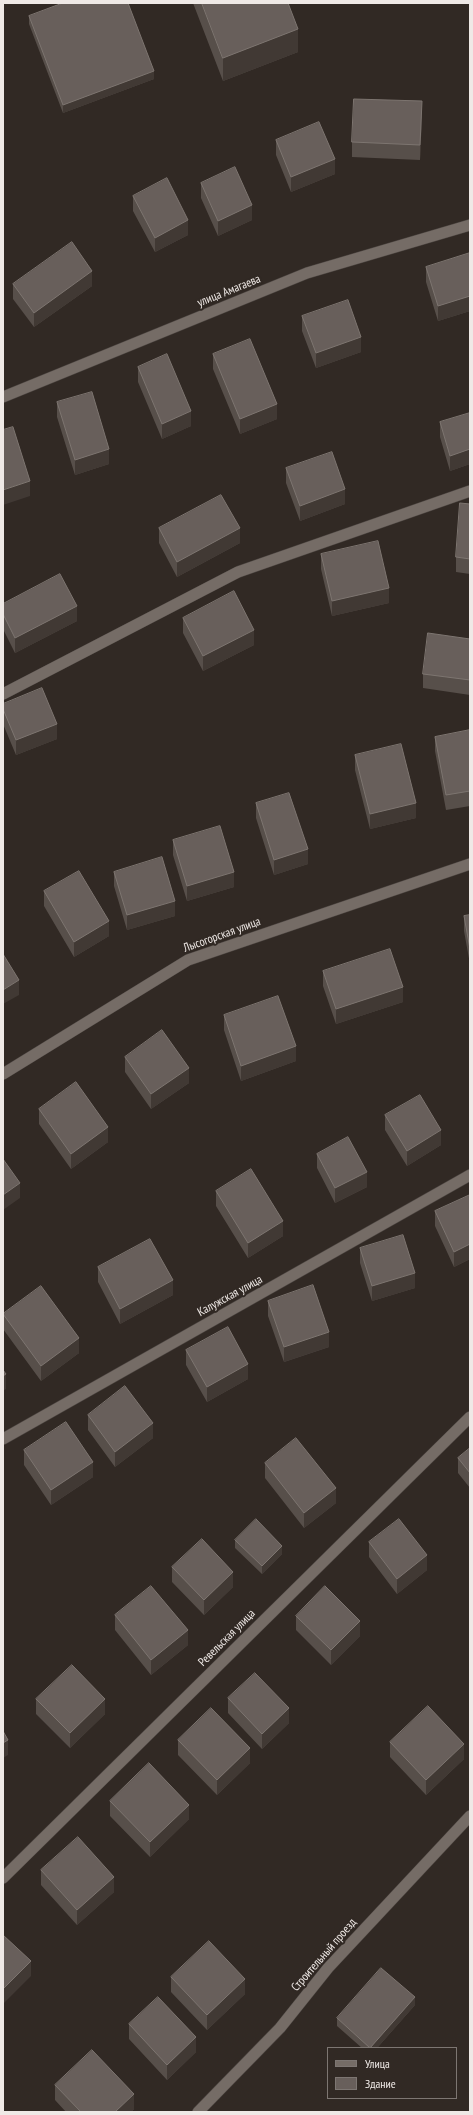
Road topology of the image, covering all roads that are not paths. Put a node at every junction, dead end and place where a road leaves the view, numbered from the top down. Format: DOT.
graph roads {
  1 [pos="470,225"];
  2 [pos="3,397"];
  3 [pos="470,491"];
  4 [pos="3,694"];
  5 [pos="470,864"];
  6 [pos="3,1074"];
  7 [pos="470,1175"];
  8 [pos="470,1417"];
  9 [pos="3,1439"];
  10 [pos="470,1816"];
  11 [pos="3,1878"];
  12 [pos="198,2112"];
  1 -- 2 [label="street, улица Амагаева"];
  3 -- 4 [label="street"];
  5 -- 6 [label="street, Лысогорская улица"];
  7 -- 9 [label="street, Калужская улица"];
  8 -- 11 [label="street, Ревельская улица"];
  10 -- 12 [label="street, Строительный проезд"];
}
